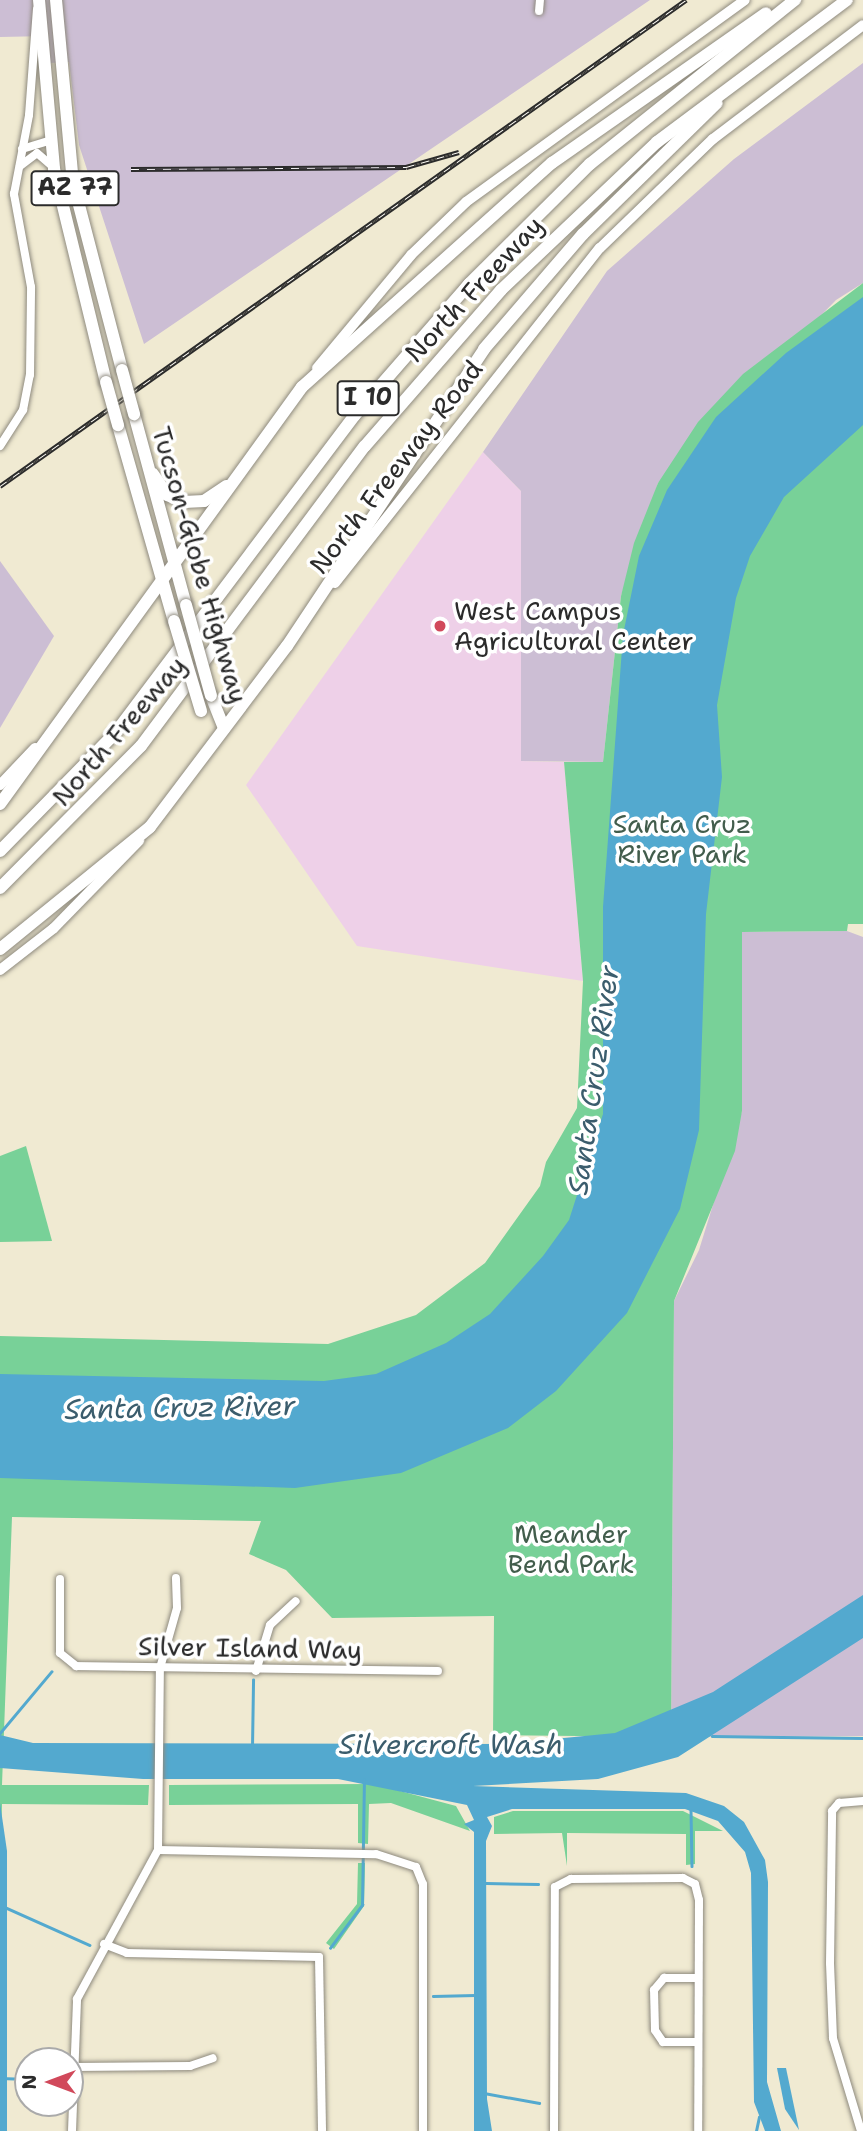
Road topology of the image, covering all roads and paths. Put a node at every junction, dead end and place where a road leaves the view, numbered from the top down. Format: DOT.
graph roads {
  1 [pos="540,0"];
  2 [pos="745,0"];
  3 [pos="793,0"];
  4 [pos="847,0"];
  5 [pos="57,1"];
  6 [pos="39,2"];
  7 [pos="539,11"];
  8 [pos="863,25"];
  9 [pos="775,51"];
  10 [pos="60,80"];
  11 [pos="42,81"];
  12 [pos="63,113"];
  13 [pos="49,141"];
  14 [pos="22,149"];
  15 [pos="17,172"];
  16 [pos="55,178"];
  17 [pos="302,387"];
  18 [pos="141,441"];
  19 [pos="0,446"];
  20 [pos="256,451"];
  21 [pos="175,567"];
  22 [pos="164,583"];
  23 [pos="287,646"];
  24 [pos="75,701"];
  25 [pos="224,729"];
  26 [pos="0,785"];
  27 [pos="0,804"];
  28 [pos="150,827"];
  29 [pos="0,851"];
  30 [pos="0,888"];
  31 [pos="0,949"];
  32 [pos="0,970"];
  33 [pos="60,1578"];
  34 [pos="176,1578"];
  35 [pos="296,1601"];
  36 [pos="160,1668"];
  37 [pos="256,1671"];
  38 [pos="438,1671"];
  39 [pos="863,1801"];
  40 [pos="158,1850"];
  41 [pos="104,1944"];
  42 [pos="698,1978"];
  43 [pos="698,2042"];
  44 [pos="73,2047"];
  45 [pos="214,2058"];
  46 [pos="84,2067"];
  47 [pos="322,2131"];
  48 [pos="423,2131"];
  49 [pos="554,2131"];
  50 [pos="698,2131"];
  51 [pos="861,2131"];
  1 -- 7 [label="street"];
  2 -- 17 [label="main road"];
  3 -- 17 [label="highway"];
  3 -- 29 [label="highway, North Freeway / I 10"];
  4 -- 9 [label="highway, North Freeway / I 10"];
  5 -- 10 [label="highway, Tucson-Globe Highway / AZ 77"];
  6 -- 11 [label="highway, Tucson-Globe Highway / AZ 77"];
  6 -- 14 [label="street"];
  8 -- 23 [label="main road, North Freeway Road"];
  9 -- 23 [label="highway"];
  9 -- 30 [label="highway, North Freeway / I 10"];
  10 -- 11 [label="highway"];
  10 -- 12 [label="highway, Tucson-Globe Highway / AZ 77"];
  11 -- 13 [label="highway, Tucson-Globe Highway / AZ 77"];
  12 -- 13 [label="highway"];
  12 -- 18 [label="highway, Tucson-Globe Highway / AZ 77, bridge"];
  13 -- 14 [label="street"];
  13 -- 16 [label="highway, Tucson-Globe Highway / AZ 77"];
  14 -- 15 [label="street"];
  15 -- 16 [label="street"];
  15 -- 19 [label="street"];
  16 -- 22 [label="highway, Tucson-Globe Highway / AZ 77, bridge"];
  17 -- 20 [label="highway"];
  18 -- 20 [label="highway"];
  18 -- 21 [label="highway, Tucson-Globe Highway / AZ 77"];
  20 -- 21 [label="highway"];
  21 -- 22 [label="highway"];
  21 -- 25 [label="highway, Tucson-Globe Highway / AZ 77, bridge"];
  22 -- 24 [label="highway"];
  22 -- 25 [label="highway, Tucson-Globe Highway / AZ 77, bridge"];
  23 -- 25 [label="highway, North Freeway Road"];
  24 -- 26 [label="main road"];
  24 -- 27 [label="highway"];
  25 -- 28 [label="highway, North Freeway Road"];
  28 -- 31 [label="highway"];
  28 -- 32 [label="main road, North Freeway Road"];
  33 -- 36 [label="street, Silver Island Way"];
  34 -- 36 [label="street"];
  35 -- 37 [label="street"];
  36 -- 37 [label="street, Silver Island Way"];
  36 -- 40 [label="street"];
  37 -- 38 [label="street, Silver Island Way"];
  39 -- 51 [label="street"];
  40 -- 41 [label="street"];
  40 -- 48 [label="street"];
  41 -- 44 [label="street"];
  41 -- 47 [label="street"];
  42 -- 43 [label="street"];
  42 -- 43 [label="street"];
  42 -- 49 [label="street"];
  43 -- 50 [label="street"];
  45 -- 46 [label="street"];
}
